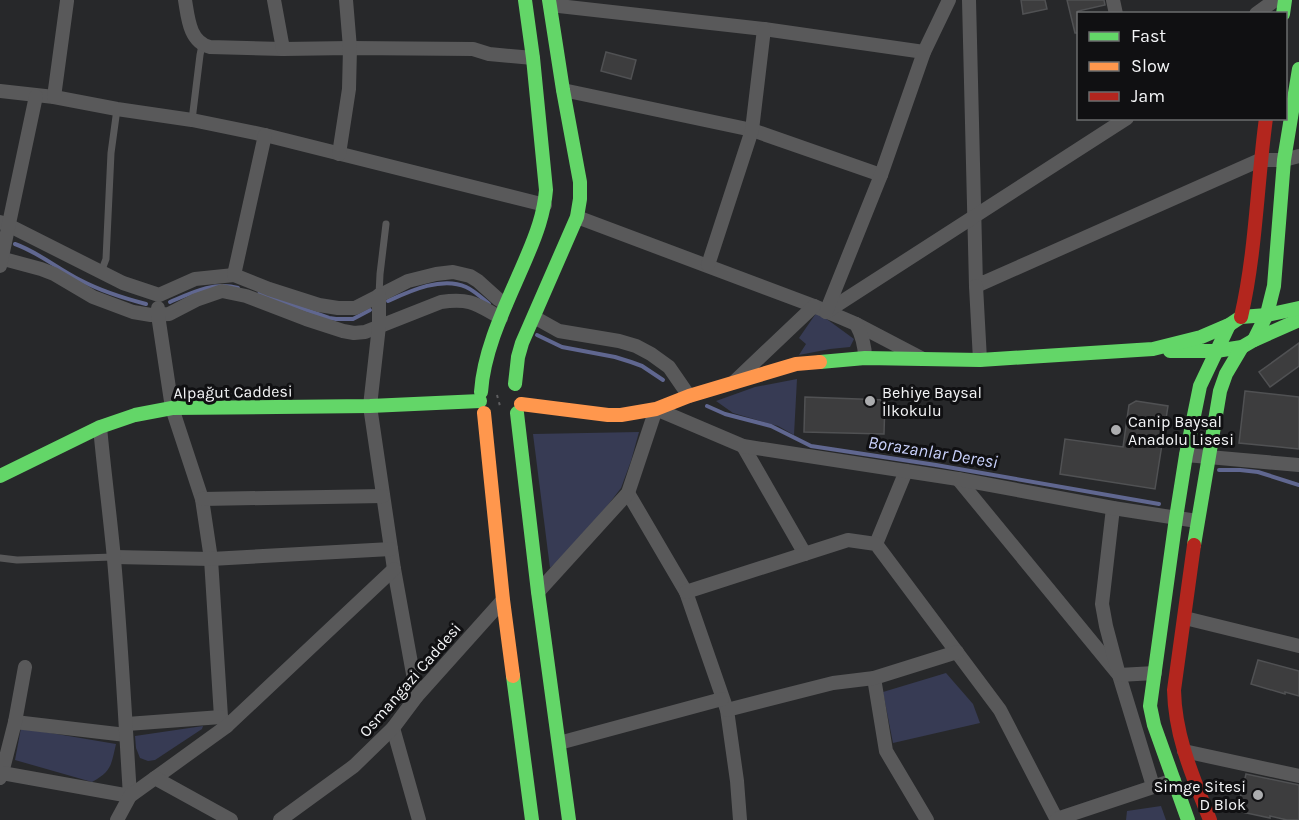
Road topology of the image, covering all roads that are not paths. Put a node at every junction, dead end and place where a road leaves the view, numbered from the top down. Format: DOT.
graph roads {
  1 [pos="68,0"];
  2 [pos="185,0"];
  3 [pos="274,0"];
  4 [pos="346,0"];
  5 [pos="525,0"];
  6 [pos="949,0"];
  7 [pos="969,0"];
  8 [pos="1275,0"];
  9 [pos="549,2"];
  10 [pos="1259,12"];
  11 [pos="764,29"];
  12 [pos="202,45"];
  13 [pos="350,48"];
  14 [pos="283,49"];
  15 [pos="924,52"];
  16 [pos="532,58"];
  17 [pos="1299,69"];
  18 [pos="563,90"];
  19 [pos="0,91"];
  20 [pos="36,96"];
  21 [pos="54,97"];
  22 [pos="117,109"];
  23 [pos="192,120"];
  24 [pos="1123,120"];
  25 [pos="1266,120"];
  26 [pos="752,130"];
  27 [pos="264,135"];
  28 [pos="339,154"];
  29 [pos="1299,156"];
  30 [pos="1260,160"];
  31 [pos="1284,160"];
  32 [pos="881,175"];
  33 [pos="545,205"];
  34 [pos="576,217"];
  35 [pos="973,218"];
  36 [pos="4,223"];
  37 [pos="386,224"];
  38 [pos="0,261"];
  39 [pos="708,265"];
  40 [pos="101,272"];
  41 [pos="234,275"];
  42 [pos="976,286"];
  43 [pos="1274,286"];
  44 [pos="159,295"];
  45 [pos="379,295"];
  46 [pos="506,304"];
  47 [pos="1299,306"];
  48 [pos="820,309"];
  49 [pos="158,315"];
  50 [pos="1267,315"];
  51 [pos="534,317"];
  52 [pos="501,318"];
  53 [pos="1299,320"];
  54 [pos="1235,321"];
  55 [pos="856,324"];
  56 [pos="379,326"];
  57 [pos="1248,343"];
  58 [pos="1153,349"];
  59 [pos="1216,351"];
  60 [pos="1180,352"];
  61 [pos="865,358"];
  62 [pos="921,358"];
  63 [pos="980,360"];
  64 [pos="505,381"];
  65 [pos="735,381"];
  66 [pos="1200,386"];
  67 [pos="689,396"];
  68 [pos="482,402"];
  69 [pos="370,406"];
  70 [pos="172,408"];
  71 [pos="519,408"];
  72 [pos="656,409"];
  73 [pos="100,427"];
  74 [pos="743,446"];
  75 [pos="1186,455"];
  76 [pos="1208,456"];
  77 [pos="1299,465"];
  78 [pos="906,471"];
  79 [pos="0,476"];
  80 [pos="958,478"];
  81 [pos="628,493"];
  82 [pos="383,496"];
  83 [pos="202,499"];
  84 [pos="1113,508"];
  85 [pos="1176,518"];
  86 [pos="1197,521"];
  87 [pos="876,544"];
  88 [pos="391,549"];
  89 [pos="805,554"];
  90 [pos="114,557"];
  91 [pos="0,558"];
  92 [pos="211,559"];
  93 [pos="393,568"];
  94 [pos="538,592"];
  95 [pos="686,592"];
  96 [pos="503,600"];
  97 [pos="1185,618"];
  98 [pos="1299,646"];
  99 [pos="957,652"];
  100 [pos="25,667"];
  101 [pos="1155,673"];
  102 [pos="1119,675"];
  103 [pos="874,678"];
  104 [pos="417,696"];
  105 [pos="725,704"];
  106 [pos="15,722"];
  107 [pos="224,722"];
  108 [pos="393,728"];
  109 [pos="126,730"];
  110 [pos="559,743"];
  111 [pos="1184,751"];
  112 [pos="1,774"];
  113 [pos="1299,776"];
  114 [pos="156,778"];
  115 [pos="1174,780"];
  116 [pos="1153,786"];
  117 [pos="130,796"];
  118 [pos="117,820"];
  119 [pos="231,820"];
  120 [pos="280,820"];
  121 [pos="419,820"];
  122 [pos="532,820"];
  123 [pos="569,820"];
  124 [pos="740,820"];
  125 [pos="927,820"];
  126 [pos="1057,820"];
  127 [pos="1188,820"];
  128 [pos="1210,820"];
  1 -- 21 [label="street"];
  2 -- 12 [label="street"];
  3 -- 14 [label="street"];
  4 -- 13 [label="street"];
  5 -- 16 [label="main road"];
  6 -- 15 [label="street"];
  7 -- 35 [label="street"];
  8 -- 10 [label="street"];
  9 -- 11 [label="street"];
  9 -- 18 [label="main road"];
  11 -- 15 [label="street"];
  11 -- 26 [label="street"];
  12 -- 14 [label="street"];
  12 -- 23 [label="lane"];
  13 -- 14 [label="street"];
  13 -- 16 [label="street"];
  13 -- 28 [label="street"];
  15 -- 32 [label="street"];
  16 -- 33 [label="main road"];
  17 -- 31 [label="main road"];
  18 -- 26 [label="street"];
  18 -- 34 [label="main road"];
  19 -- 20 [label="street"];
  20 -- 21 [label="street"];
  20 -- 36 [label="street"];
  21 -- 22 [label="street"];
  22 -- 23 [label="street"];
  22 -- 40 [label="lane"];
  23 -- 27 [label="street"];
  24 -- 35 [label="street"];
  25 -- 30 [label="main road"];
  26 -- 32 [label="street"];
  26 -- 39 [label="street"];
  27 -- 28 [label="street"];
  27 -- 41 [label="street"];
  28 -- 33 [label="street"];
  29 -- 31 [label="street"];
  30 -- 31 [label="street"];
  30 -- 42 [label="street"];
  30 -- 54 [label="main road"];
  31 -- 43 [label="main road"];
  32 -- 48 [label="street"];
  33 -- 46 [label="main road"];
  34 -- 39 [label="street"];
  34 -- 51 [label="main road"];
  35 -- 42 [label="street"];
  35 -- 48 [label="street"];
  36 -- 38 [label="street"];
  36 -- 40 [label="street"];
  37 -- 45 [label="lane"];
  38 -- 49 [label="street"];
  39 -- 48 [label="street"];
  40 -- 44 [label="street"];
  41 -- 44 [label="street"];
  41 -- 45 [label="street"];
  42 -- 63 [label="street"];
  43 -- 47 [label="main road"];
  43 -- 50 [label="main road"];
  44 -- 49 [label="street"];
  45 -- 46 [label="street"];
  45 -- 56 [label="street"];
  46 -- 52 [label="main road"];
  47 -- 50 [label="main road"];
  48 -- 55 [label="street"];
  48 -- 65 [label="street"];
  49 -- 56 [label="street"];
  49 -- 70 [label="street"];
  50 -- 54 [label="main road"];
  50 -- 57 [label="main road"];
  51 -- 64 [label="main road"];
  51 -- 67 [label="street"];
  52 -- 56 [label="street"];
  52 -- 68 [label="main road"];
  53 -- 57 [label="main road"];
  54 -- 58 [label="main road"];
  54 -- 59 [label="main road"];
  55 -- 61 [label="street"];
  55 -- 62 [label="street"];
  56 -- 69 [label="street"];
  57 -- 59 [label="main road"];
  57 -- 76 [label="main road"];
  58 -- 60 [label="main road"];
  58 -- 63 [label="main road"];
  59 -- 60 [label="main road"];
  59 -- 66 [label="main road"];
  60 -- 66 [label="main road"];
  61 -- 62 [label="main road"];
  61 -- 65 [label="main road"];
  62 -- 63 [label="main road"];
  64 -- 68 [label="main road"];
  64 -- 71 [label="main road"];
  65 -- 67 [label="main road"];
  66 -- 75 [label="main road"];
  67 -- 72 [label="main road"];
  68 -- 69 [label="main road, Alpağut Caddesi"];
  68 -- 71 [label="main road"];
  68 -- 96 [label="main road"];
  69 -- 70 [label="main road, Alpağut Caddesi"];
  69 -- 82 [label="street"];
  70 -- 73 [label="main road, Alpağut Caddesi"];
  70 -- 83 [label="street"];
  71 -- 72 [label="main road"];
  71 -- 94 [label="main road"];
  72 -- 74 [label="street"];
  72 -- 81 [label="street"];
  73 -- 79 [label="main road, Alpağut Caddesi"];
  73 -- 90 [label="street"];
  74 -- 78 [label="street"];
  74 -- 89 [label="street"];
  75 -- 76 [label="street"];
  75 -- 85 [label="main road"];
  76 -- 77 [label="street"];
  76 -- 86 [label="main road"];
  78 -- 80 [label="street"];
  78 -- 87 [label="street"];
  80 -- 84 [label="street"];
  80 -- 102 [label="street"];
  81 -- 94 [label="street"];
  81 -- 95 [label="street"];
  82 -- 83 [label="street"];
  82 -- 88 [label="street"];
  83 -- 92 [label="street"];
  84 -- 85 [label="street"];
  84 -- 102 [label="street"];
  85 -- 86 [label="street"];
  85 -- 101 [label="main road"];
  86 -- 97 [label="main road"];
  87 -- 89 [label="street"];
  87 -- 99 [label="street"];
  88 -- 92 [label="street"];
  88 -- 93 [label="street"];
  89 -- 95 [label="street"];
  90 -- 91 [label="lane"];
  90 -- 92 [label="street"];
  90 -- 109 [label="street"];
  92 -- 107 [label="street"];
  93 -- 104 [label="street"];
  93 -- 107 [label="street"];
  94 -- 110 [label="main road"];
  95 -- 105 [label="street"];
  96 -- 104 [label="street, Osmangazi Caddesi"];
  96 -- 122 [label="main road"];
  97 -- 98 [label="street"];
  97 -- 111 [label="main road"];
  99 -- 103 [label="street"];
  99 -- 126 [label="street"];
  100 -- 106 [label="street"];
  101 -- 102 [label="street"];
  101 -- 115 [label="main road"];
  102 -- 116 [label="street"];
  103 -- 105 [label="street"];
  103 -- 125 [label="street"];
  104 -- 108 [label="street, Osmangazi Caddesi"];
  105 -- 110 [label="street"];
  105 -- 124 [label="street"];
  106 -- 109 [label="street"];
  106 -- 112 [label="street"];
  107 -- 109 [label="street"];
  107 -- 114 [label="street"];
  108 -- 120 [label="street, Osmangazi Caddesi"];
  108 -- 121 [label="street"];
  109 -- 117 [label="street"];
  110 -- 123 [label="main road"];
  111 -- 113 [label="street"];
  111 -- 128 [label="main road"];
  112 -- 117 [label="street"];
  114 -- 117 [label="street"];
  114 -- 119 [label="street"];
  115 -- 116 [label="street"];
  115 -- 127 [label="main road"];
  116 -- 126 [label="street"];
  117 -- 118 [label="street"];
}
